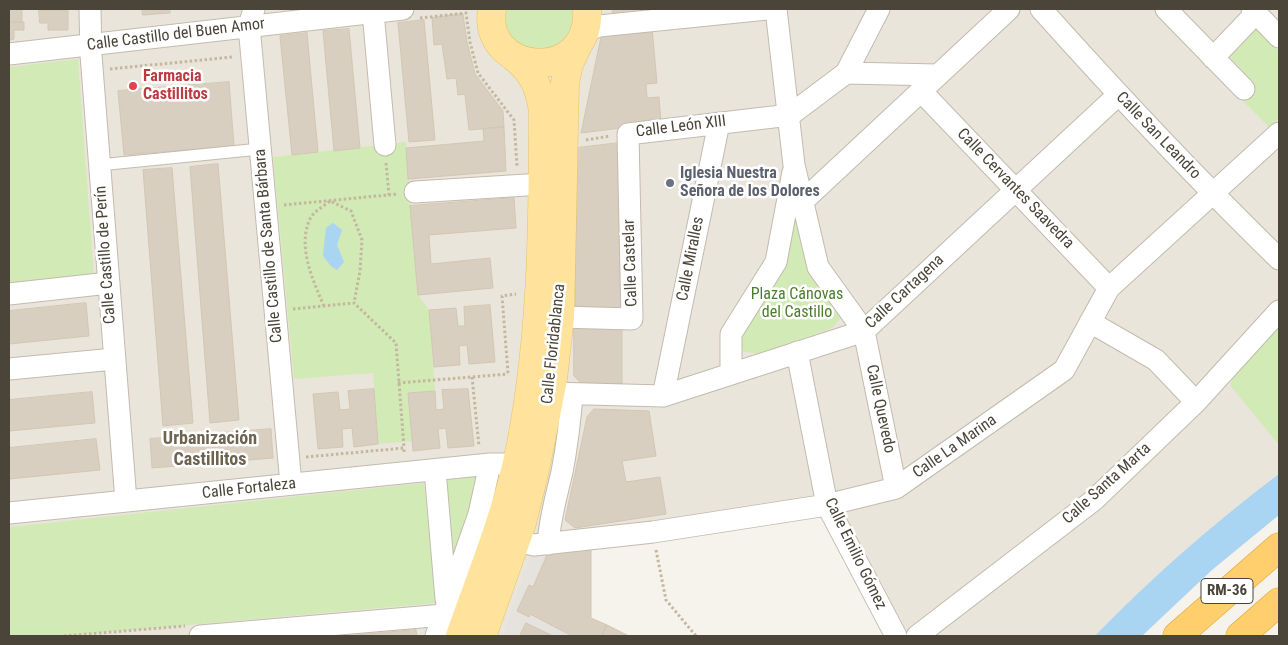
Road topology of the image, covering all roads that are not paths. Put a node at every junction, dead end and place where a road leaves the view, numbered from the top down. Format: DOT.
graph roads {
  1 [pos="90,9"];
  2 [pos="403,9"];
  3 [pos="767,9"];
  4 [pos="776,9"];
  5 [pos="879,9"];
  6 [pos="1009,9"];
  7 [pos="1041,9"];
  8 [pos="1166,9"];
  9 [pos="1254,11"];
  10 [pos="372,12"];
  11 [pos="482,14"];
  12 [pos="251,18"];
  13 [pos="586,23"];
  14 [pos="1279,38"];
  15 [pos="90,44"];
  16 [pos="9,54"];
  17 [pos="514,57"];
  18 [pos="1213,58"];
  19 [pos="846,73"];
  20 [pos="938,75"];
  21 [pos="1244,89"];
  22 [pos="921,91"];
  23 [pos="1118,95"];
  24 [pos="790,115"];
  25 [pos="719,123"];
  26 [pos="1279,133"];
  27 [pos="628,134"];
  28 [pos="385,145"];
  29 [pos="260,149"];
  30 [pos="99,165"];
  31 [pos="794,165"];
  32 [pos="542,184"];
  33 [pos="1015,190"];
  34 [pos="409,193"];
  35 [pos="1212,194"];
  36 [pos="803,201"];
  37 [pos="1279,259"];
  38 [pos="109,283"];
  39 [pos="1108,288"];
  40 [pos="9,294"];
  41 [pos="1279,311"];
  42 [pos="560,317"];
  43 [pos="1090,322"];
  44 [pos="864,331"];
  45 [pos="796,352"];
  46 [pos="114,359"];
  47 [pos="9,370"];
  48 [pos="731,374"];
  49 [pos="561,394"];
  50 [pos="664,396"];
  51 [pos="1196,402"];
  52 [pos="485,459"];
  53 [pos="516,464"];
  54 [pos="435,470"];
  55 [pos="292,484"];
  56 [pos="896,488"];
  57 [pos="126,501"];
  58 [pos="827,505"];
  59 [pos="9,512"];
  60 [pos="516,541"];
  61 [pos="548,544"];
  62 [pos="1279,547"];
  63 [pos="1279,602"];
  64 [pos="450,620"];
  65 [pos="288,632"];
  66 [pos="200,636"];
  67 [pos="436,636"];
  68 [pos="482,636"];
  69 [pos="896,636"];
  70 [pos="917,636"];
  71 [pos="1177,636"];
  72 [pos="1240,636"];
  1 -- 15 [label="street, Calle Castillo de Perín"];
  2 -- 10 [label="street, Calle Castillo del Buen Amor"];
  3 -- 13 [label="street"];
  4 -- 24 [label="street"];
  5 -- 19 [label="street"];
  6 -- 20 [label="street"];
  7 -- 23 [label="street, Calle San Leandro"];
  8 -- 18 [label="street"];
  9 -- 14 [label="street"];
  9 -- 18 [label="street"];
  10 -- 12 [label="street, Calle Castillo del Buen Amor"];
  10 -- 28 [label="street"];
  11 -- 17 [label="main road, Calle Floridablanca"];
  12 -- 15 [label="street, Calle Castillo del Buen Amor"];
  12 -- 29 [label="street, Calle Castillo de Santa Bárbara"];
  13 -- 17 [label="main road"];
  13 -- 42 [label="main road, Calle Floridablanca"];
  15 -- 16 [label="street, Calle Castillo del Buen Amor"];
  15 -- 30 [label="street, Calle Castillo de Perín"];
  17 -- 32 [label="main road, Calle Floridablanca"];
  18 -- 21 [label="street"];
  19 -- 20 [label="street"];
  19 -- 24 [label="street"];
  20 -- 22 [label="street"];
  22 -- 33 [label="street, Calle Cervantes Saavedra"];
  22 -- 36 [label="street"];
  23 -- 33 [label="street, Calle Cartagena"];
  23 -- 35 [label="street, Calle San Leandro"];
  24 -- 25 [label="street, Calle León XIII"];
  24 -- 31 [label="street"];
  25 -- 27 [label="street, Calle León XIII"];
  25 -- 50 [label="street, Calle Miralles"];
  26 -- 35 [label="street, Calle La Marina"];
  27 -- 42 [label="street, Calle Castelar"];
  29 -- 30 [label="lane"];
  29 -- 55 [label="street, Calle Castillo de Santa Bárbara"];
  30 -- 38 [label="street, Calle Castillo de Perín"];
  31 -- 36 [label="street"];
  31 -- 48 [label="street"];
  32 -- 34 [label="street"];
  32 -- 53 [label="main road, Calle Floridablanca"];
  33 -- 39 [label="street, Calle Cervantes Saavedra"];
  33 -- 44 [label="street, Calle Cartagena"];
  35 -- 37 [label="street, Calle San Leandro"];
  35 -- 39 [label="street, Calle La Marina"];
  36 -- 44 [label="street"];
  38 -- 40 [label="street"];
  38 -- 46 [label="street, Calle Castillo de Perín"];
  39 -- 43 [label="street, Calle La Marina"];
  41 -- 51 [label="street, Calle Santa Marta"];
  42 -- 49 [label="main road, Calle Floridablanca"];
  43 -- 51 [label="street"];
  43 -- 56 [label="street, Calle La Marina"];
  44 -- 45 [label="street, Calle Cartagena"];
  44 -- 56 [label="street, Calle Quevedo"];
  45 -- 48 [label="street, Calle Cartagena"];
  45 -- 58 [label="street, Calle Emilio Gómez"];
  46 -- 47 [label="street"];
  46 -- 57 [label="street, Calle Castillo de Perín"];
  48 -- 50 [label="street, Calle Cartagena"];
  49 -- 50 [label="street, Calle Cartagena"];
  49 -- 60 [label="main road, Calle Floridablanca"];
  49 -- 61 [label="street"];
  51 -- 70 [label="street, Calle Santa Marta"];
  52 -- 53 [label="street, Calle Fortaleza"];
  52 -- 54 [label="street, Calle Fortaleza"];
  52 -- 64 [label="street, Calle Floridablanca"];
  53 -- 64 [label="main road, Calle Floridablanca"];
  54 -- 55 [label="street, Calle Fortaleza"];
  54 -- 64 [label="street"];
  55 -- 57 [label="street, Calle Fortaleza"];
  56 -- 58 [label="street, Calle La Marina"];
  57 -- 59 [label="street, Calle Fortaleza"];
  58 -- 61 [label="street, Calle La Marina"];
  58 -- 69 [label="street, Calle Emilio Gómez"];
  60 -- 61 [label="street, Calle La Marina"];
  60 -- 68 [label="main road, Calle Floridablanca"];
  62 -- 71 [label="highway, RM-36"];
  63 -- 72 [label="highway, RM-36"];
  64 -- 65 [label="street"];
  64 -- 67 [label="street, Calle Floridablanca"];
  65 -- 66 [label="street"];
}
